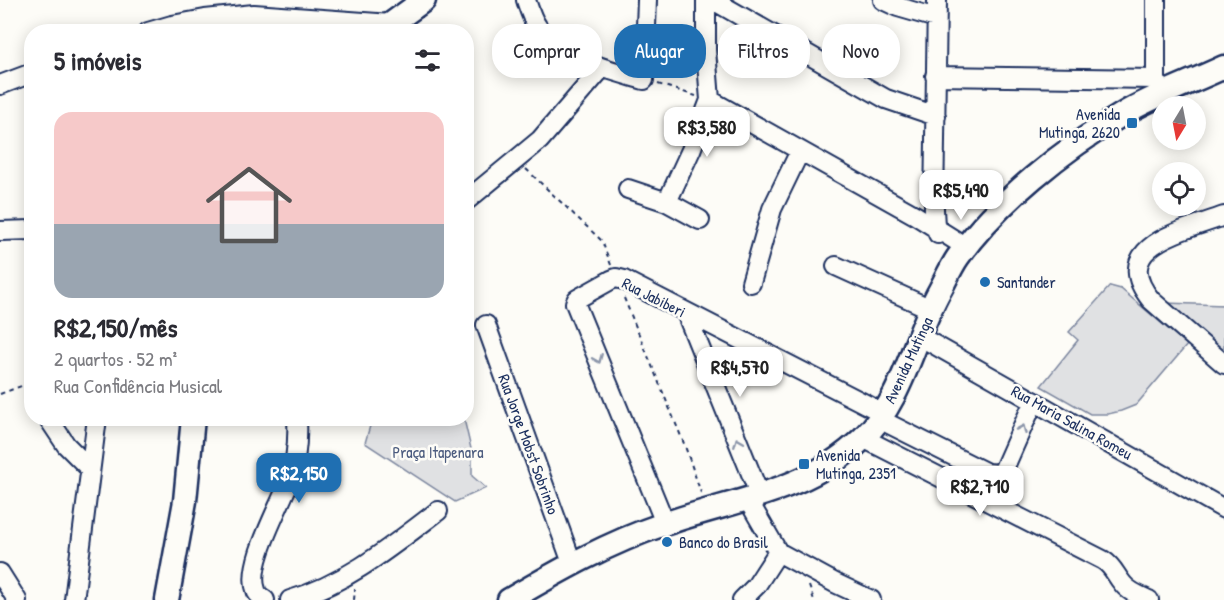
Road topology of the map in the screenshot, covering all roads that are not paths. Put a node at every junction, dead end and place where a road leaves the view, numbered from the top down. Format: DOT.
graph roads {
  1 [pos="269,0"];
  2 [pos="424,0"];
  3 [pos="526,0"];
  4 [pos="647,0"];
  5 [pos="883,0"];
  6 [pos="1155,0"];
  7 [pos="712,2"];
  8 [pos="937,9"];
  9 [pos="254,14"];
  10 [pos="178,24"];
  11 [pos="348,24"];
  12 [pos="391,24"];
  13 [pos="536,24"];
  14 [pos="1224,67"];
  15 [pos="602,68"];
  16 [pos="24,76"];
  17 [pos="935,76"];
  18 [pos="593,78"];
  19 [pos="0,85"];
  20 [pos="1159,86"];
  21 [pos="710,100"];
  22 [pos="936,116"];
  23 [pos="800,151"];
  24 [pos="628,189"];
  25 [pos="474,195"];
  26 [pos="667,202"];
  27 [pos="1224,217"];
  28 [pos="700,220"];
  29 [pos="934,226"];
  30 [pos="24,230"];
  31 [pos="0,231"];
  32 [pos="961,253"];
  33 [pos="836,266"];
  34 [pos="751,283"];
  35 [pos="931,309"];
  36 [pos="686,313"];
  37 [pos="486,326"];
  38 [pos="920,336"];
  39 [pos="1224,364"];
  40 [pos="1034,401"];
  41 [pos="881,416"];
  42 [pos="53,426"];
  43 [pos="96,426"];
  44 [pos="192,426"];
  45 [pos="297,426"];
  46 [pos="863,438"];
  47 [pos="90,469"];
  48 [pos="754,498"];
  49 [pos="1224,509"];
  50 [pos="438,512"];
  51 [pos="665,523"];
  52 [pos="778,552"];
  53 [pos="572,563"];
  54 [pos="74,600"];
  55 [pos="167,600"];
  56 [pos="265,600"];
  57 [pos="290,600"];
  58 [pos="509,600"];
  59 [pos="742,600"];
  60 [pos="871,600"];
  61 [pos="1149,600"];
  1 -- 9 [label="street"];
  2 -- 12 [label="main road"];
  3 -- 13 [label="street"];
  4 -- 15 [label="street"];
  5 -- 8 [label="street"];
  6 -- 20 [label="street"];
  7 -- 21 [label="street"];
  7 -- 22 [label="street"];
  8 -- 17 [label="street"];
  9 -- 10 [label="street"];
  9 -- 11 [label="street"];
  14 -- 20 [label="main road, Avenida Mutinga"];
  16 -- 19 [label="street"];
  17 -- 20 [label="street"];
  17 -- 22 [label="street"];
  18 -- 25 [label="street"];
  20 -- 32 [label="main road, Avenida Mutinga"];
  21 -- 23 [label="street"];
  21 -- 26 [label="street"];
  22 -- 29 [label="street"];
  23 -- 29 [label="street"];
  23 -- 34 [label="street"];
  24 -- 26 [label="street"];
  26 -- 28 [label="street"];
  27 -- 39 [label="street"];
  29 -- 32 [label="street"];
  30 -- 31 [label="street"];
  32 -- 35 [label="main road, Avenida Mutinga"];
  33 -- 35 [label="street"];
  35 -- 38 [label="main road, Avenida Mutinga"];
  36 -- 41 [label="street, Rua Jabiberi"];
  48 -- 36 [label="street, one-way"];
  36 -- 51 [label="street, Rua Jabiberi, one-way"];
  37 -- 53 [label="street, Rua Jorge Mobst Sobrinho"];
  38 -- 40 [label="street, Rua Maria Salina Romeu"];
  38 -- 41 [label="main road, Avenida Mutinga"];
  41 -- 40 [label="street, Rua Jabiberi, one-way"];
  40 -- 49 [label="street, Rua Maria Salina Romeu"];
  41 -- 46 [label="main road, Avenida Mutinga"];
  42 -- 47 [label="street"];
  43 -- 47 [label="street"];
  44 -- 55 [label="main road"];
  45 -- 56 [label="street"];
  46 -- 48 [label="main road, Avenida Mutinga"];
  46 -- 61 [label="street"];
  47 -- 54 [label="street"];
  48 -- 51 [label="main road, Avenida Mutinga"];
  48 -- 52 [label="street"];
  50 -- 57 [label="street"];
  51 -- 53 [label="main road, Avenida Mutinga"];
  52 -- 59 [label="street"];
  52 -- 60 [label="street"];
  53 -- 58 [label="main road, Avenida Mutinga"];
}
